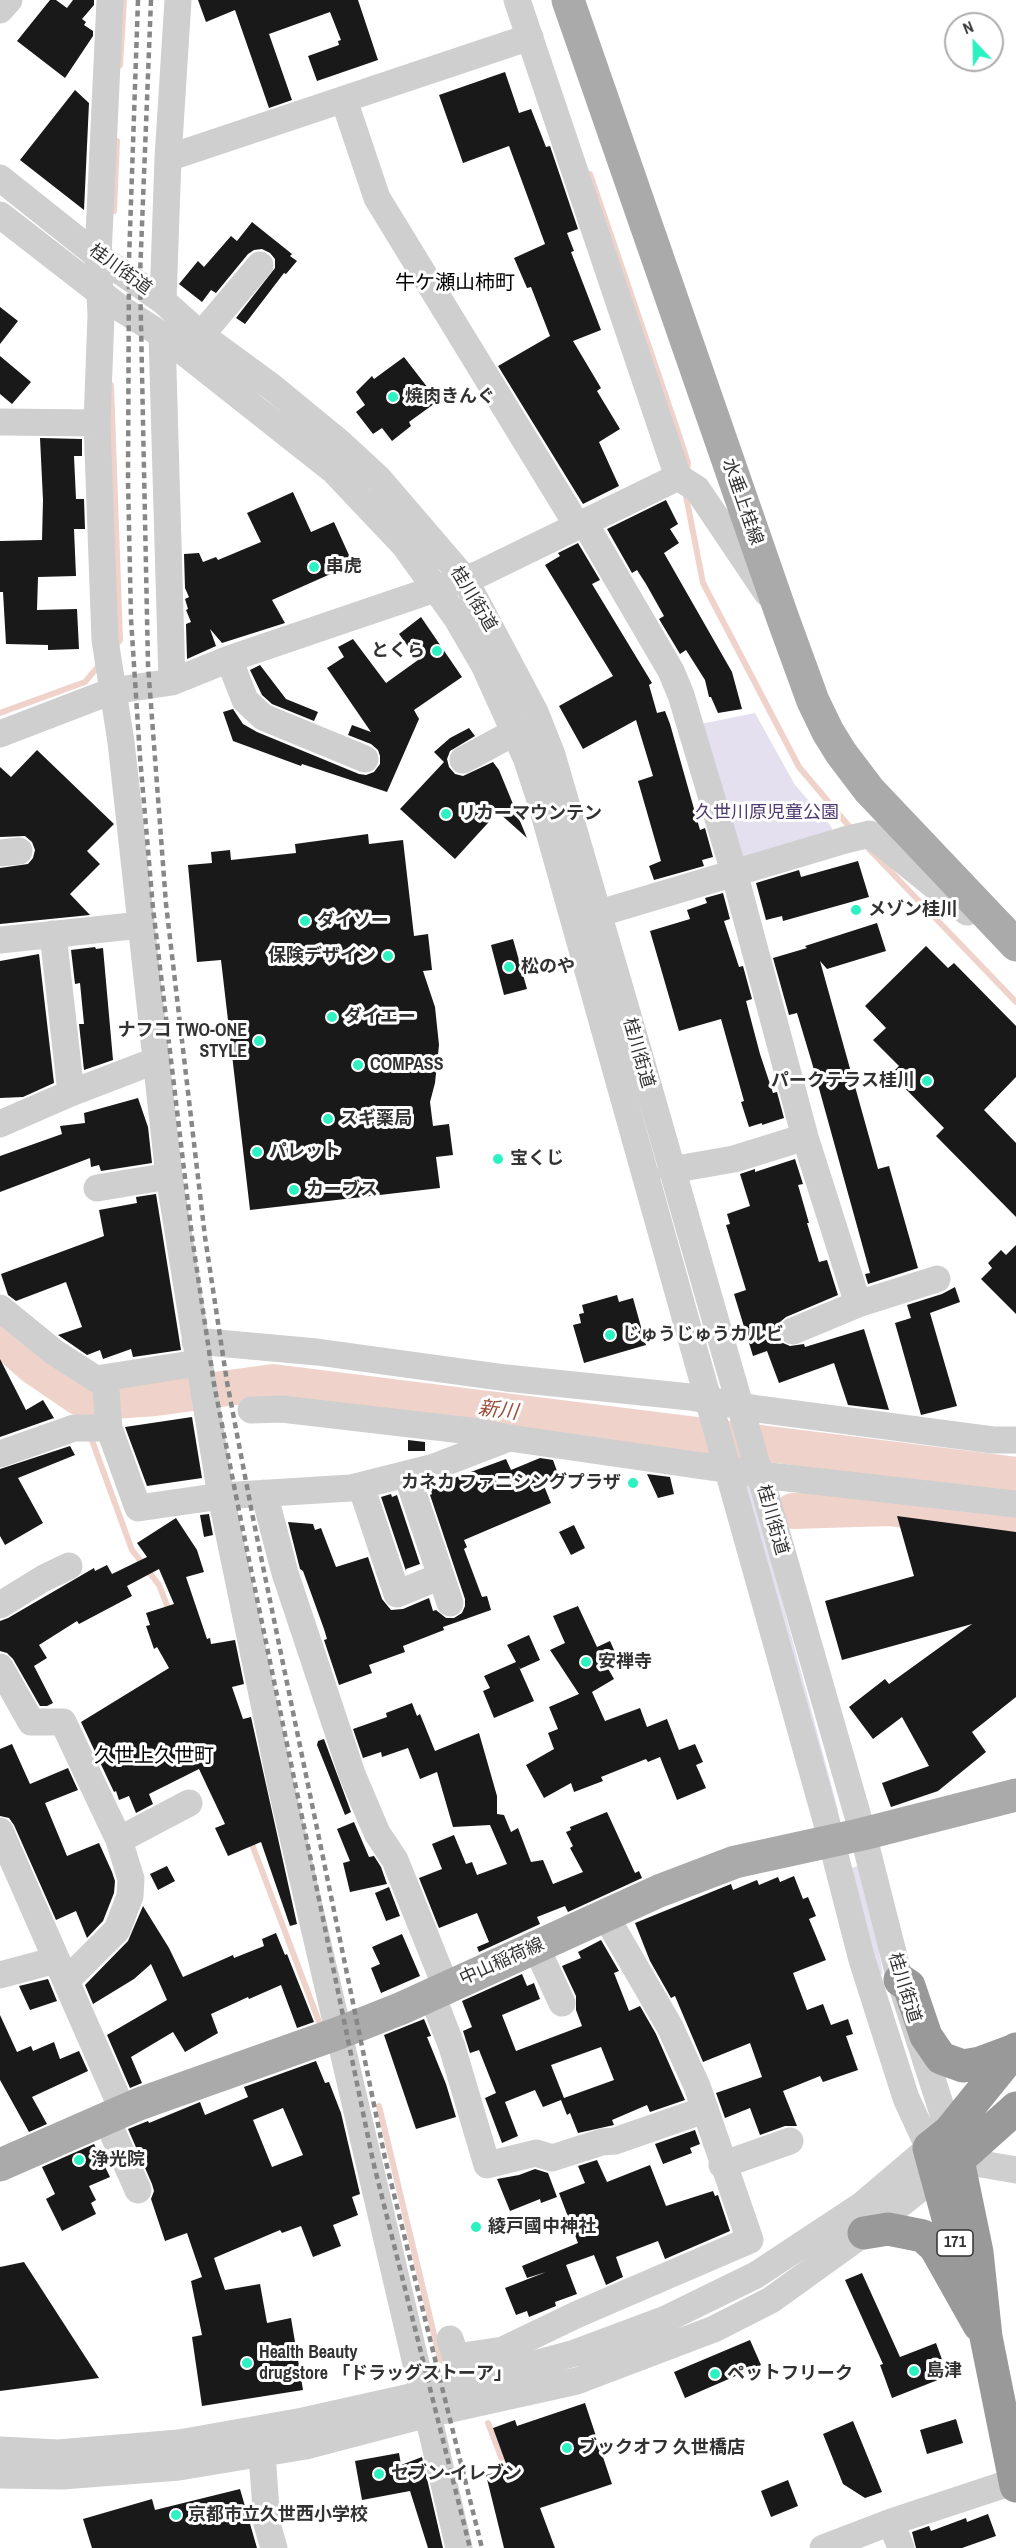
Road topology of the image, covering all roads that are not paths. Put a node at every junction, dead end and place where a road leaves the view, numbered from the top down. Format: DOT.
graph roads {
  1 [pos="9,0"];
  2 [pos="110,0"];
  3 [pos="178,0"];
  4 [pos="517,0"];
  5 [pos="568,0"];
  6 [pos="0,10"];
  7 [pos="530,37"];
  8 [pos="344,100"];
  9 [pos="168,158"];
  10 [pos="0,178"];
  11 [pos="0,215"];
  12 [pos="98,256"];
  13 [pos="260,265"];
  14 [pos="100,294"];
  15 [pos="164,301"];
  16 [pos="201,334"];
  17 [pos="162,335"];
  18 [pos="0,422"];
  19 [pos="97,423"];
  20 [pos="685,481"];
  21 [pos="581,524"];
  22 [pos="464,578"];
  23 [pos="436,589"];
  24 [pos="782,616"];
  25 [pos="229,659"];
  26 [pos="109,667"];
  27 [pos="172,682"];
  28 [pos="515,732"];
  29 [pos="0,734"];
  30 [pos="365,759"];
  31 [pos="463,760"];
  32 [pos="734,872"];
  33 [pos="585,918"];
  34 [pos="141,925"];
  35 [pos="53,934"];
  36 [pos="1006,935"];
  37 [pos="0,940"];
  38 [pos="156,1060"];
  39 [pos="71,1093"];
  40 [pos="0,1124"];
  41 [pos="805,1137"];
  42 [pos="671,1170"];
  43 [pos="169,1176"];
  44 [pos="97,1188"];
  45 [pos="937,1278"];
  46 [pos="858,1304"];
  47 [pos="0,1308"];
  48 [pos="793,1331"];
  49 [pos="197,1352"];
  50 [pos="105,1381"];
  51 [pos="710,1406"];
  52 [pos="251,1410"];
  53 [pos="740,1410"];
  54 [pos="109,1426"];
  55 [pos="509,1438"];
  56 [pos="1016,1440"];
  57 [pos="0,1454"];
  58 [pos="726,1464"];
  59 [pos="757,1468"];
  60 [pos="407,1475"];
  61 [pos="361,1486"];
  62 [pos="264,1493"];
  63 [pos="221,1496"];
  64 [pos="1016,1504"];
  65 [pos="69,1566"];
  66 [pos="441,1576"];
  67 [pos="450,1603"];
  68 [pos="0,1605"];
  69 [pos="0,1667"];
  70 [pos="1016,1795"];
  71 [pos="189,1803"];
  72 [pos="863,1834"];
  73 [pos="1,1838"];
  74 [pos="119,1840"];
  75 [pos="831,1841"];
  76 [pos="605,1915"];
  77 [pos="536,1947"];
  78 [pos="61,1971"];
  79 [pos="0,1975"];
  80 [pos="900,1980"];
  81 [pos="439,1991"];
  82 [pos="562,2003"];
  83 [pos="339,2033"];
  84 [pos="1016,2050"];
  85 [pos="1016,2108"];
  86 [pos="704,2110"];
  87 [pos="114,2115"];
  88 [pos="790,2141"];
  89 [pos="943,2154"];
  90 [pos="722,2164"];
  91 [pos="0,2165"];
  92 [pos="1016,2170"];
  93 [pos="138,2190"];
  94 [pos="864,2233"];
  95 [pos="750,2240"];
  96 [pos="776,2262"];
  97 [pos="986,2337"];
  98 [pos="450,2339"];
  99 [pos="513,2358"];
  100 [pos="426,2404"];
  101 [pos="0,2450"];
  102 [pos="262,2453"];
  103 [pos="0,2475"];
  104 [pos="1015,2483"];
  105 [pos="891,2522"];
  106 [pos="274,2548"];
  107 [pos="459,2548"];
  108 [pos="823,2548"];
  109 [pos="901,2548"];
  1 -- 6 [label="street"];
  2 -- 12 [label="street"];
  3 -- 9 [label="street"];
  4 -- 7 [label="street"];
  5 -- 24 [label="main road, 水垂上桂線"];
  7 -- 8 [label="street"];
  7 -- 20 [label="street"];
  8 -- 9 [label="street"];
  8 -- 21 [label="street"];
  9 -- 15 [label="street"];
  10 -- 12 [label="street, 桂川街道"];
  11 -- 14 [label="street, 桂川街道"];
  12 -- 14 [label="street"];
  12 -- 15 [label="street, 桂川街道"];
  13 -- 16 [label="street"];
  14 -- 17 [label="street, 桂川街道"];
  14 -- 19 [label="street"];
  15 -- 16 [label="street, 桂川街道"];
  16 -- 22 [label="street, 桂川街道"];
  17 -- 23 [label="street, 桂川街道"];
  17 -- 27 [label="street"];
  18 -- 19 [label="street"];
  19 -- 26 [label="street"];
  20 -- 21 [label="street"];
  20 -- 24 [label="street"];
  21 -- 22 [label="street"];
  21 -- 32 [label="street"];
  22 -- 23 [label="street"];
  22 -- 33 [label="street, 桂川街道"];
  23 -- 25 [label="street"];
  23 -- 28 [label="street, 桂川街道"];
  24 -- 36 [label="main road, 水垂上桂線"];
  25 -- 27 [label="street"];
  25 -- 30 [label="street"];
  26 -- 27 [label="street"];
  26 -- 29 [label="street"];
  26 -- 34 [label="street"];
  28 -- 31 [label="street"];
  28 -- 33 [label="street, 桂川街道"];
  32 -- 33 [label="street"];
  32 -- 36 [label="street"];
  32 -- 41 [label="street"];
  33 -- 42 [label="street, 桂川街道"];
  33 -- 51 [label="street, 桂川街道"];
  34 -- 35 [label="street"];
  34 -- 38 [label="street"];
  35 -- 37 [label="street"];
  35 -- 39 [label="street"];
  38 -- 39 [label="street"];
  38 -- 43 [label="street"];
  39 -- 40 [label="street"];
  41 -- 42 [label="street"];
  41 -- 46 [label="street"];
  42 -- 53 [label="street, 桂川街道"];
  43 -- 44 [label="street"];
  43 -- 49 [label="street"];
  45 -- 46 [label="street"];
  46 -- 48 [label="street"];
  47 -- 50 [label="street"];
  49 -- 50 [label="street"];
  49 -- 51 [label="street"];
  49 -- 63 [label="street"];
  50 -- 54 [label="street"];
  51 -- 53 [label="street"];
  51 -- 58 [label="street, 桂川街道"];
  52 -- 55 [label="street"];
  53 -- 56 [label="street"];
  53 -- 59 [label="street, 桂川街道"];
  54 -- 57 [label="street"];
  54 -- 63 [label="street"];
  55 -- 58 [label="street"];
  55 -- 60 [label="street"];
  58 -- 59 [label="street"];
  58 -- 75 [label="street, 桂川街道"];
  59 -- 64 [label="street"];
  59 -- 72 [label="street, 桂川街道"];
  60 -- 61 [label="street"];
  60 -- 66 [label="street"];
  61 -- 62 [label="street"];
  61 -- 66 [label="street"];
  62 -- 63 [label="street"];
  62 -- 81 [label="street"];
  63 -- 83 [label="street"];
  65 -- 68 [label="street"];
  66 -- 67 [label="street"];
  69 -- 74 [label="street"];
  70 -- 72 [label="main road, 中山稲荷線"];
  71 -- 74 [label="street"];
  72 -- 75 [label="main road, 中山稲荷線"];
  72 -- 80 [label="street, 桂川街道"];
  73 -- 78 [label="street"];
  74 -- 78 [label="street"];
  75 -- 76 [label="main road, 中山稲荷線"];
  75 -- 89 [label="street, 桂川街道"];
  76 -- 77 [label="main road, 中山稲荷線"];
  76 -- 86 [label="street"];
  77 -- 81 [label="main road, 中山稲荷線"];
  77 -- 82 [label="street"];
  78 -- 79 [label="street"];
  78 -- 87 [label="street"];
  80 -- 84 [label="highway"];
  80 -- 89 [label="street, 桂川街道"];
  81 -- 83 [label="main road, 中山稲荷線"];
  81 -- 86 [label="street"];
  83 -- 87 [label="main road, 中山稲荷線"];
  83 -- 100 [label="street"];
  84 -- 89 [label="highway"];
  85 -- 89 [label="highway"];
  86 -- 90 [label="street"];
  87 -- 91 [label="main road, 中山稲荷線"];
  87 -- 93 [label="street"];
  88 -- 90 [label="street"];
  89 -- 92 [label="street"];
  89 -- 94 [label="street"];
  89 -- 96 [label="street"];
  89 -- 97 [label="highway, 171"];
  90 -- 95 [label="street"];
  94 -- 97 [label="highway"];
  94 -- 100 [label="street"];
  95 -- 96 [label="street"];
  95 -- 99 [label="street"];
  96 -- 99 [label="street"];
  97 -- 104 [label="highway, 171"];
  98 -- 99 [label="street"];
  99 -- 100 [label="street"];
  100 -- 101 [label="street"];
  100 -- 102 [label="street"];
  100 -- 107 [label="street"];
  102 -- 103 [label="street"];
  102 -- 106 [label="street"];
  104 -- 105 [label="street"];
  105 -- 108 [label="street"];
  105 -- 109 [label="street"];
}
